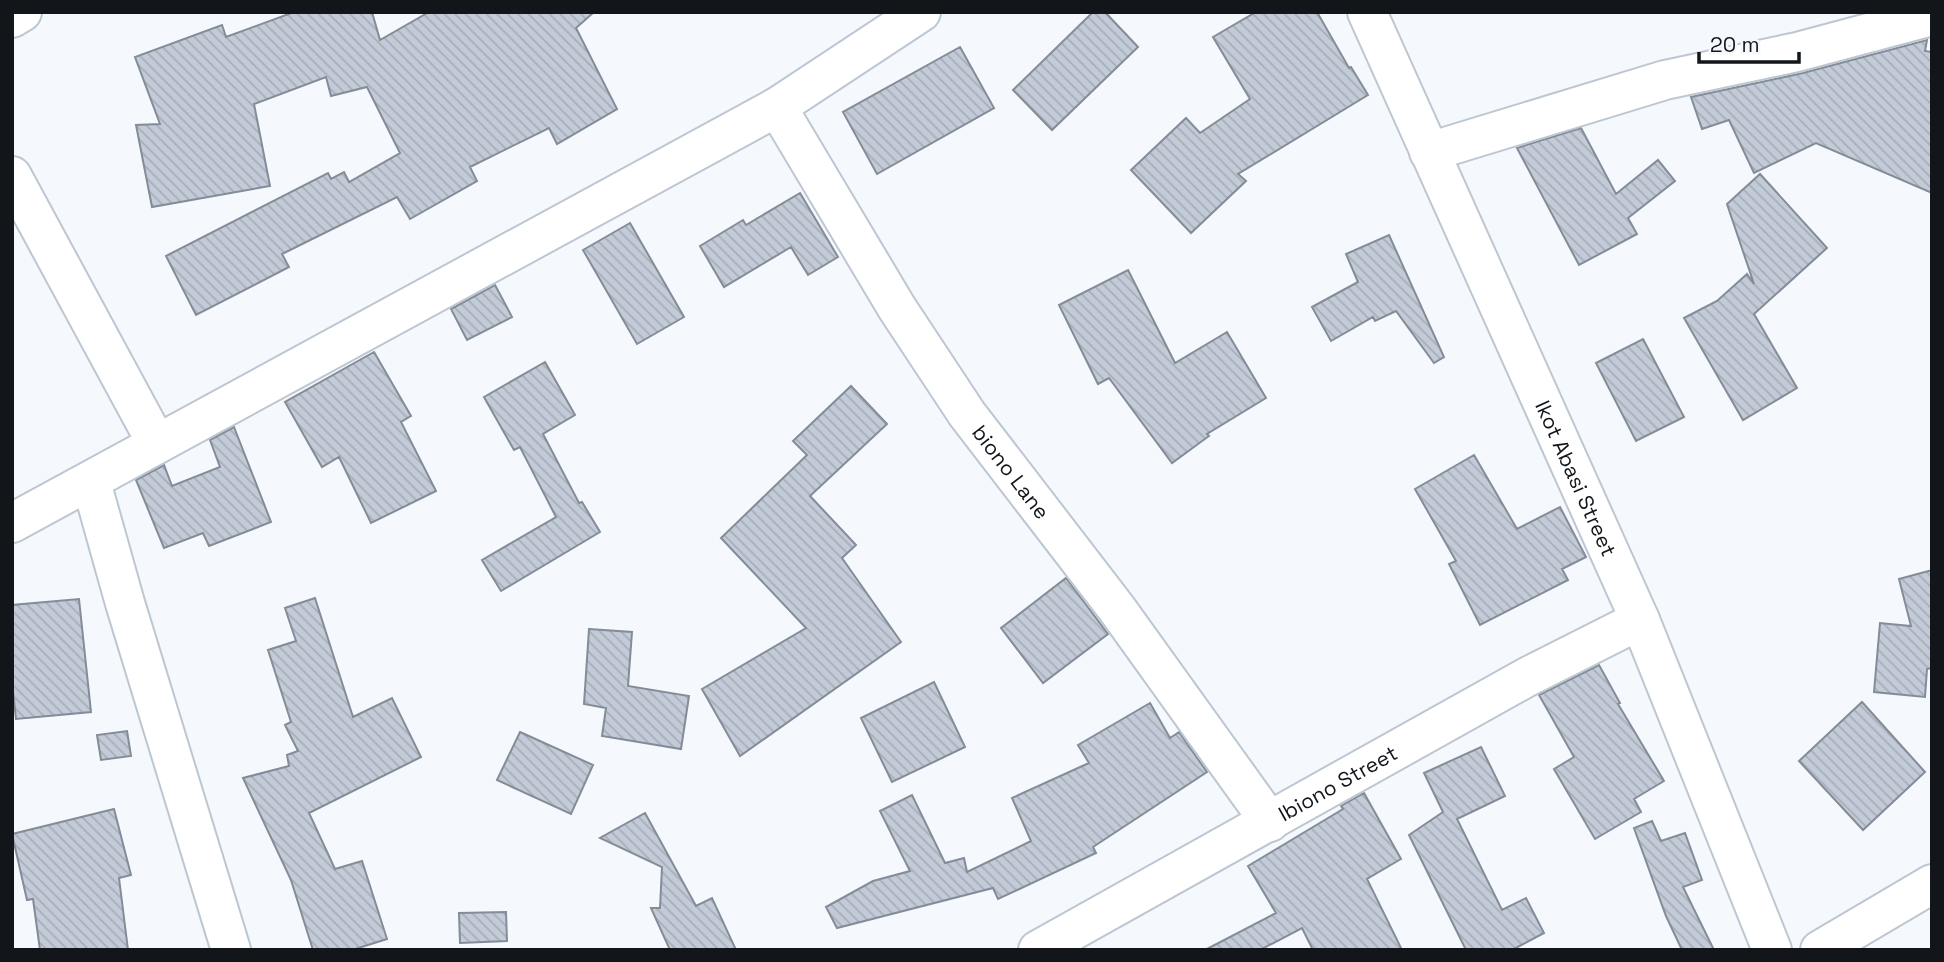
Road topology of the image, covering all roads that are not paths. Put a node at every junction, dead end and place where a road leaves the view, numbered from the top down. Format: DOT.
graph roads {
  1 [pos="22,12"];
  2 [pos="921,12"];
  3 [pos="1367,12"];
  4 [pos="1932,16"];
  5 [pos="12,18"];
  6 [pos="778,107"];
  7 [pos="1429,152"];
  8 [pos="12,176"];
  9 [pos="157,444"];
  10 [pos="90,482"];
  11 [pos="12,523"];
  12 [pos="1640,620"];
  13 [pos="1270,822"];
  14 [pos="1932,884"];
  15 [pos="231,950"];
  16 [pos="1038,950"];
  17 [pos="1772,950"];
  18 [pos="1820,950"];
  1 -- 5 [label="street"];
  2 -- 6 [label="street"];
  3 -- 7 [label="street, Ikot Abasi Street"];
  4 -- 7 [label="street"];
  6 -- 9 [label="street"];
  6 -- 13 [label="street, biono Lane"];
  7 -- 12 [label="street, Ikot Abasi Street"];
  8 -- 9 [label="street"];
  9 -- 10 [label="street"];
  10 -- 11 [label="street"];
  10 -- 15 [label="street"];
  12 -- 13 [label="street, Ibiono Street"];
  12 -- 17 [label="street, Ikot Abasi Street"];
  13 -- 16 [label="street, Ibiono Street"];
  14 -- 18 [label="street"];
}
